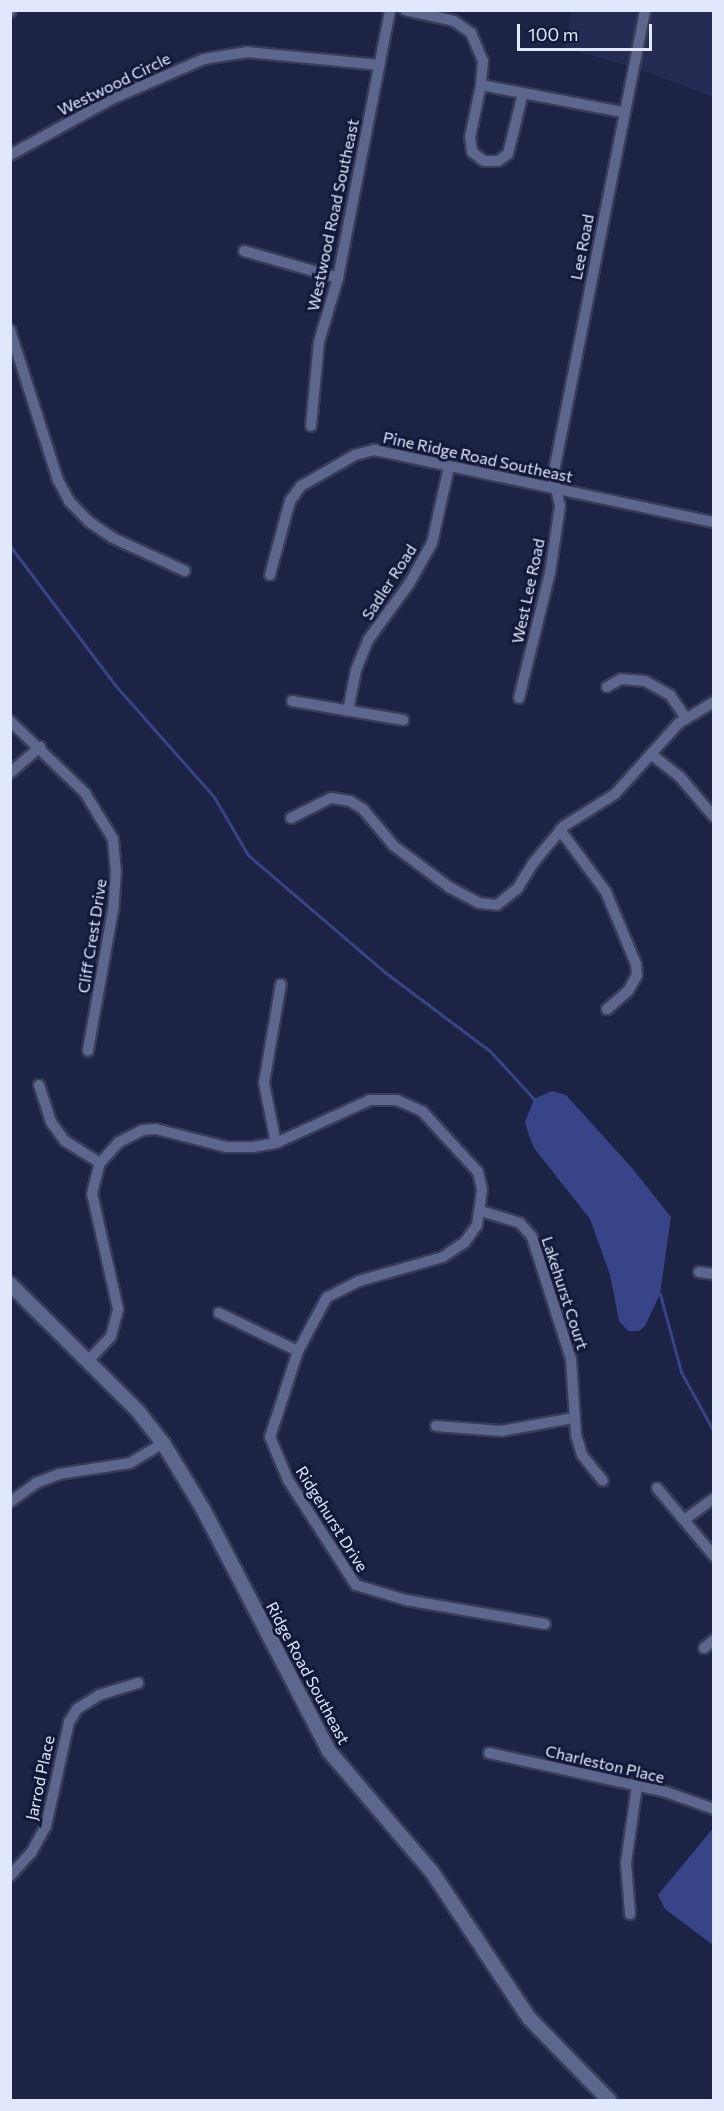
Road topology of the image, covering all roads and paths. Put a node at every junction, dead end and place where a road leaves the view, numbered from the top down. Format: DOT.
graph roads {
  1 [pos="390,10"];
  2 [pos="405,10"];
  3 [pos="645,10"];
  4 [pos="379,65"];
  5 [pos="481,85"];
  6 [pos="524,93"];
  7 [pos="622,112"];
  8 [pos="10,155"];
  9 [pos="244,251"];
  10 [pos="338,278"];
  11 [pos="10,330"];
  12 [pos="311,426"];
  13 [pos="449,467"];
  14 [pos="557,489"];
  15 [pos="714,522"];
  16 [pos="185,571"];
  17 [pos="270,575"];
  18 [pos="607,687"];
  19 [pos="519,698"];
  20 [pos="292,701"];
  21 [pos="714,702"];
  22 [pos="348,711"];
  23 [pos="686,718"];
  24 [pos="404,720"];
  25 [pos="10,721"];
  26 [pos="40,747"];
  27 [pos="652,755"];
  28 [pos="10,773"];
  29 [pos="714,817"];
  30 [pos="291,818"];
  31 [pos="560,830"];
  32 [pos="281,984"];
  33 [pos="607,1009"];
  34 [pos="88,1051"];
  35 [pos="39,1085"];
  36 [pos="276,1143"];
  37 [pos="99,1163"];
  38 [pos="482,1211"];
  39 [pos="699,1272"];
  40 [pos="714,1274"];
  41 [pos="10,1284"];
  42 [pos="219,1313"];
  43 [pos="297,1351"];
  44 [pos="88,1361"];
  45 [pos="573,1418"];
  46 [pos="436,1426"];
  47 [pos="163,1443"];
  48 [pos="603,1481"];
  49 [pos="657,1488"];
  50 [pos="714,1498"];
  51 [pos="10,1502"];
  52 [pos="684,1520"];
  53 [pos="714,1556"];
  54 [pos="545,1624"];
  55 [pos="714,1640"];
  56 [pos="704,1648"];
  57 [pos="138,1683"];
  58 [pos="489,1753"];
  59 [pos="637,1786"];
  60 [pos="714,1809"];
  61 [pos="10,1876"];
  62 [pos="630,1914"];
  63 [pos="609,2100"];
  1 -- 4 [label="street, Westwood Road Southeast"];
  2 -- 5 [label="street"];
  3 -- 7 [label="street, Lee Road"];
  4 -- 8 [label="street, Westwood Circle"];
  4 -- 10 [label="street, Westwood Road Southeast"];
  5 -- 6 [label="street"];
  5 -- 6 [label="street"];
  6 -- 7 [label="street"];
  7 -- 14 [label="street, Lee Road"];
  9 -- 10 [label="street"];
  10 -- 12 [label="street, Westwood Road Southeast"];
  11 -- 16 [label="street"];
  13 -- 14 [label="street, Pine Ridge Road Southeast"];
  13 -- 17 [label="street, Pine Ridge Road Southeast"];
  13 -- 22 [label="street, Sadler Road"];
  14 -- 15 [label="street, Pine Ridge Road Southeast"];
  14 -- 19 [label="street, West Lee Road"];
  18 -- 23 [label="street"];
  20 -- 22 [label="street"];
  21 -- 23 [label="street"];
  22 -- 24 [label="street"];
  23 -- 27 [label="street"];
  25 -- 26 [label="street, Cliff Crest Drive"];
  26 -- 28 [label="street"];
  26 -- 34 [label="street, Cliff Crest Drive"];
  27 -- 29 [label="street"];
  27 -- 31 [label="street"];
  30 -- 31 [label="street"];
  31 -- 33 [label="street"];
  32 -- 36 [label="street"];
  35 -- 37 [label="street"];
  36 -- 37 [label="street"];
  36 -- 38 [label="street"];
  37 -- 44 [label="street"];
  38 -- 43 [label="street, Ridgehurst Drive"];
  38 -- 45 [label="street, Lakehurst Court"];
  39 -- 40 [label="street"];
  41 -- 44 [label="street, Ridge Road Southeast"];
  42 -- 43 [label="street"];
  43 -- 54 [label="street, Ridgehurst Drive"];
  44 -- 47 [label="street, Ridge Road Southeast"];
  45 -- 46 [label="street"];
  45 -- 48 [label="street, Lakehurst Court"];
  47 -- 51 [label="street"];
  47 -- 63 [label="street, Ridge Road Southeast"];
  49 -- 52 [label="street"];
  50 -- 52 [label="street"];
  52 -- 53 [label="street"];
  55 -- 56 [label="street"];
  57 -- 61 [label="street, Jarrod Place"];
  58 -- 59 [label="street, Charleston Place"];
  59 -- 60 [label="street, Charleston Place"];
  59 -- 62 [label="street"];
}
